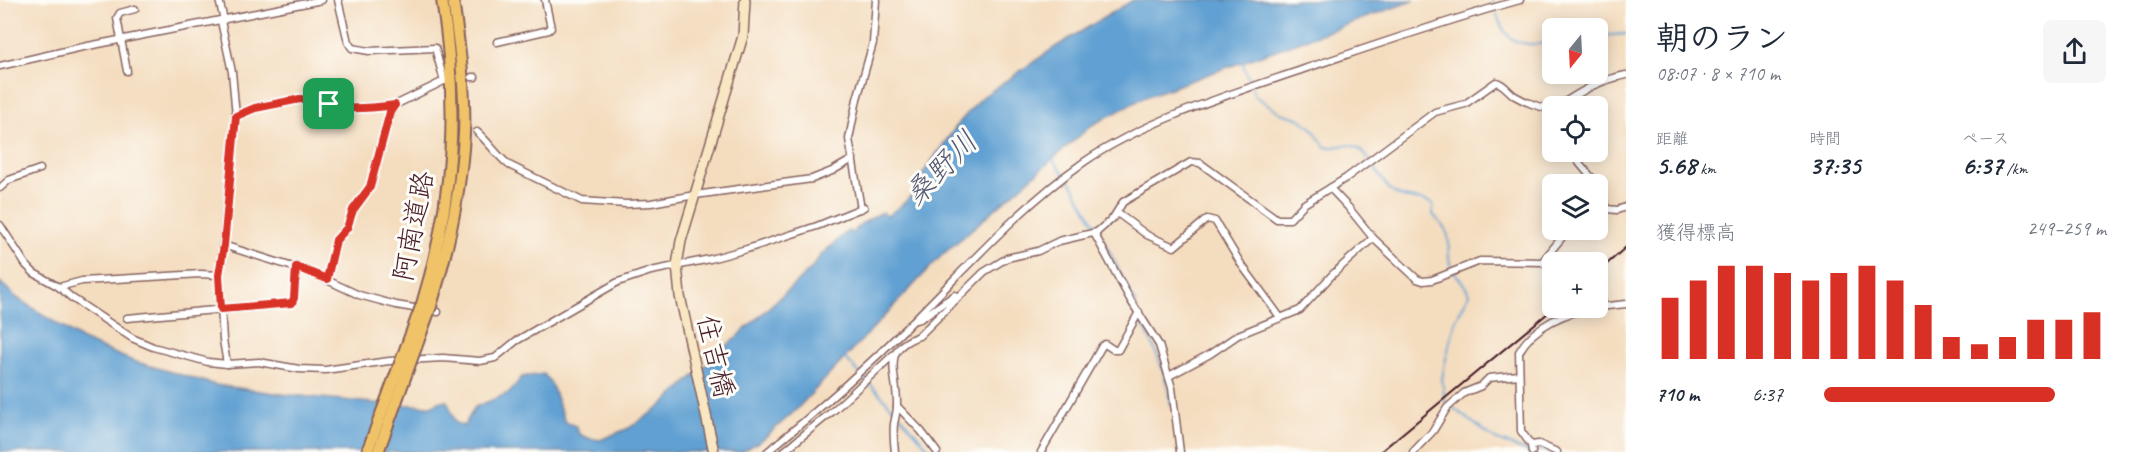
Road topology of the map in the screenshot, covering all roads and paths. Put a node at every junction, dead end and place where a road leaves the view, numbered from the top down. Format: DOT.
graph roads {
  1 [pos="219,0"];
  2 [pos="322,0"];
  3 [pos="338,0"];
  4 [pos="442,0"];
  5 [pos="453,0"];
  6 [pos="545,0"];
  7 [pos="745,0"];
  8 [pos="876,0"];
  9 [pos="1520,0"];
  10 [pos="135,9"];
  11 [pos="223,20"];
  12 [pos="121,39"];
  13 [pos="497,42"];
  14 [pos="0,66"];
  15 [pos="127,71"];
  16 [pos="1626,75"];
  17 [pos="1574,96"];
  18 [pos="395,105"];
  19 [pos="1542,106"];
  20 [pos="236,116"];
  21 [pos="477,132"];
  22 [pos="853,159"];
  23 [pos="1579,162"];
  24 [pos="40,169"];
  25 [pos="1590,174"];
  26 [pos="0,188"];
  27 [pos="1330,189"];
  28 [pos="695,195"];
  29 [pos="1626,207"];
  30 [pos="1608,209"];
  31 [pos="1116,214"];
  32 [pos="0,225"];
  33 [pos="1097,231"];
  34 [pos="1373,238"];
  35 [pos="1560,240"];
  36 [pos="224,245"];
  37 [pos="1550,252"];
  38 [pos="1542,262"];
  39 [pos="296,267"];
  40 [pos="677,267"];
  41 [pos="219,275"];
  42 [pos="327,279"];
  43 [pos="59,287"];
  44 [pos="964,292"];
  45 [pos="1626,304"];
  46 [pos="1608,306"];
  47 [pos="430,307"];
  48 [pos="221,309"];
  49 [pos="1139,312"];
  50 [pos="1280,317"];
  51 [pos="127,318"];
  52 [pos="1557,318"];
  53 [pos="915,320"];
  54 [pos="894,354"];
  55 [pos="227,364"];
  56 [pos="1519,375"];
  57 [pos="1169,376"];
  58 [pos="897,410"];
  59 [pos="1532,448"];
  60 [pos="367,452"];
  61 [pos="378,452"];
  62 [pos="714,452"];
  63 [pos="766,452"];
  64 [pos="783,452"];
  65 [pos="895,452"];
  66 [pos="937,452"];
  67 [pos="1041,452"];
  68 [pos="1180,452"];
  69 [pos="1413,452"];
  70 [pos="1557,452"];
  1 -- 11 [label="street"];
  2 -- 11 [label="street"];
  3 -- 18 [label="street"];
  4 -- 47 [label="highway, 阿南道路"];
  5 -- 47 [label="highway, 阿南道路"];
  6 -- 13 [label="street"];
  7 -- 28 [label="street, 住吉橋"];
  8 -- 22 [label="street"];
  9 -- 53 [label="street"];
  10 -- 12 [label="street"];
  11 -- 12 [label="street"];
  11 -- 20 [label="street"];
  12 -- 14 [label="street"];
  12 -- 15 [label="street"];
  16 -- 17 [label="street"];
  18 -- 20 [label="street"];
  18 -- 42 [label="street"];
  19 -- 27 [label="street"];
  20 -- 36 [label="street"];
  21 -- 28 [label="street"];
  22 -- 28 [label="street"];
  22 -- 40 [label="street"];
  23 -- 25 [label="street"];
  24 -- 26 [label="street"];
  27 -- 31 [label="street"];
  27 -- 34 [label="street"];
  28 -- 40 [label="street, 住吉橋"];
  29 -- 30 [label="street"];
  31 -- 33 [label="street"];
  31 -- 50 [label="street"];
  32 -- 43 [label="street"];
  33 -- 44 [label="street"];
  33 -- 49 [label="street"];
  34 -- 38 [label="street"];
  34 -- 50 [label="street"];
  35 -- 37 [label="street"];
  36 -- 39 [label="street"];
  36 -- 41 [label="street"];
  39 -- 42 [label="street"];
  39 -- 48 [label="street"];
  40 -- 55 [label="street"];
  40 -- 62 [label="street, 住吉橋"];
  41 -- 43 [label="street"];
  41 -- 48 [label="street"];
  42 -- 47 [label="street"];
  43 -- 55 [label="street"];
  44 -- 53 [label="street"];
  44 -- 54 [label="street"];
  45 -- 46 [label="street"];
  47 -- 60 [label="highway, 阿南道路, bridge"];
  47 -- 61 [label="highway, 阿南道路, bridge"];
  48 -- 51 [label="street"];
  48 -- 55 [label="street"];
  49 -- 57 [label="street"];
  49 -- 67 [label="street"];
  50 -- 57 [label="street"];
  52 -- 56 [label="street"];
  53 -- 63 [label="street"];
  54 -- 58 [label="street"];
  54 -- 64 [label="street"];
  56 -- 59 [label="street"];
  56 -- 69 [label="street"];
  57 -- 68 [label="street"];
  58 -- 65 [label="street"];
  58 -- 66 [label="street"];
  59 -- 70 [label="street"];
}
